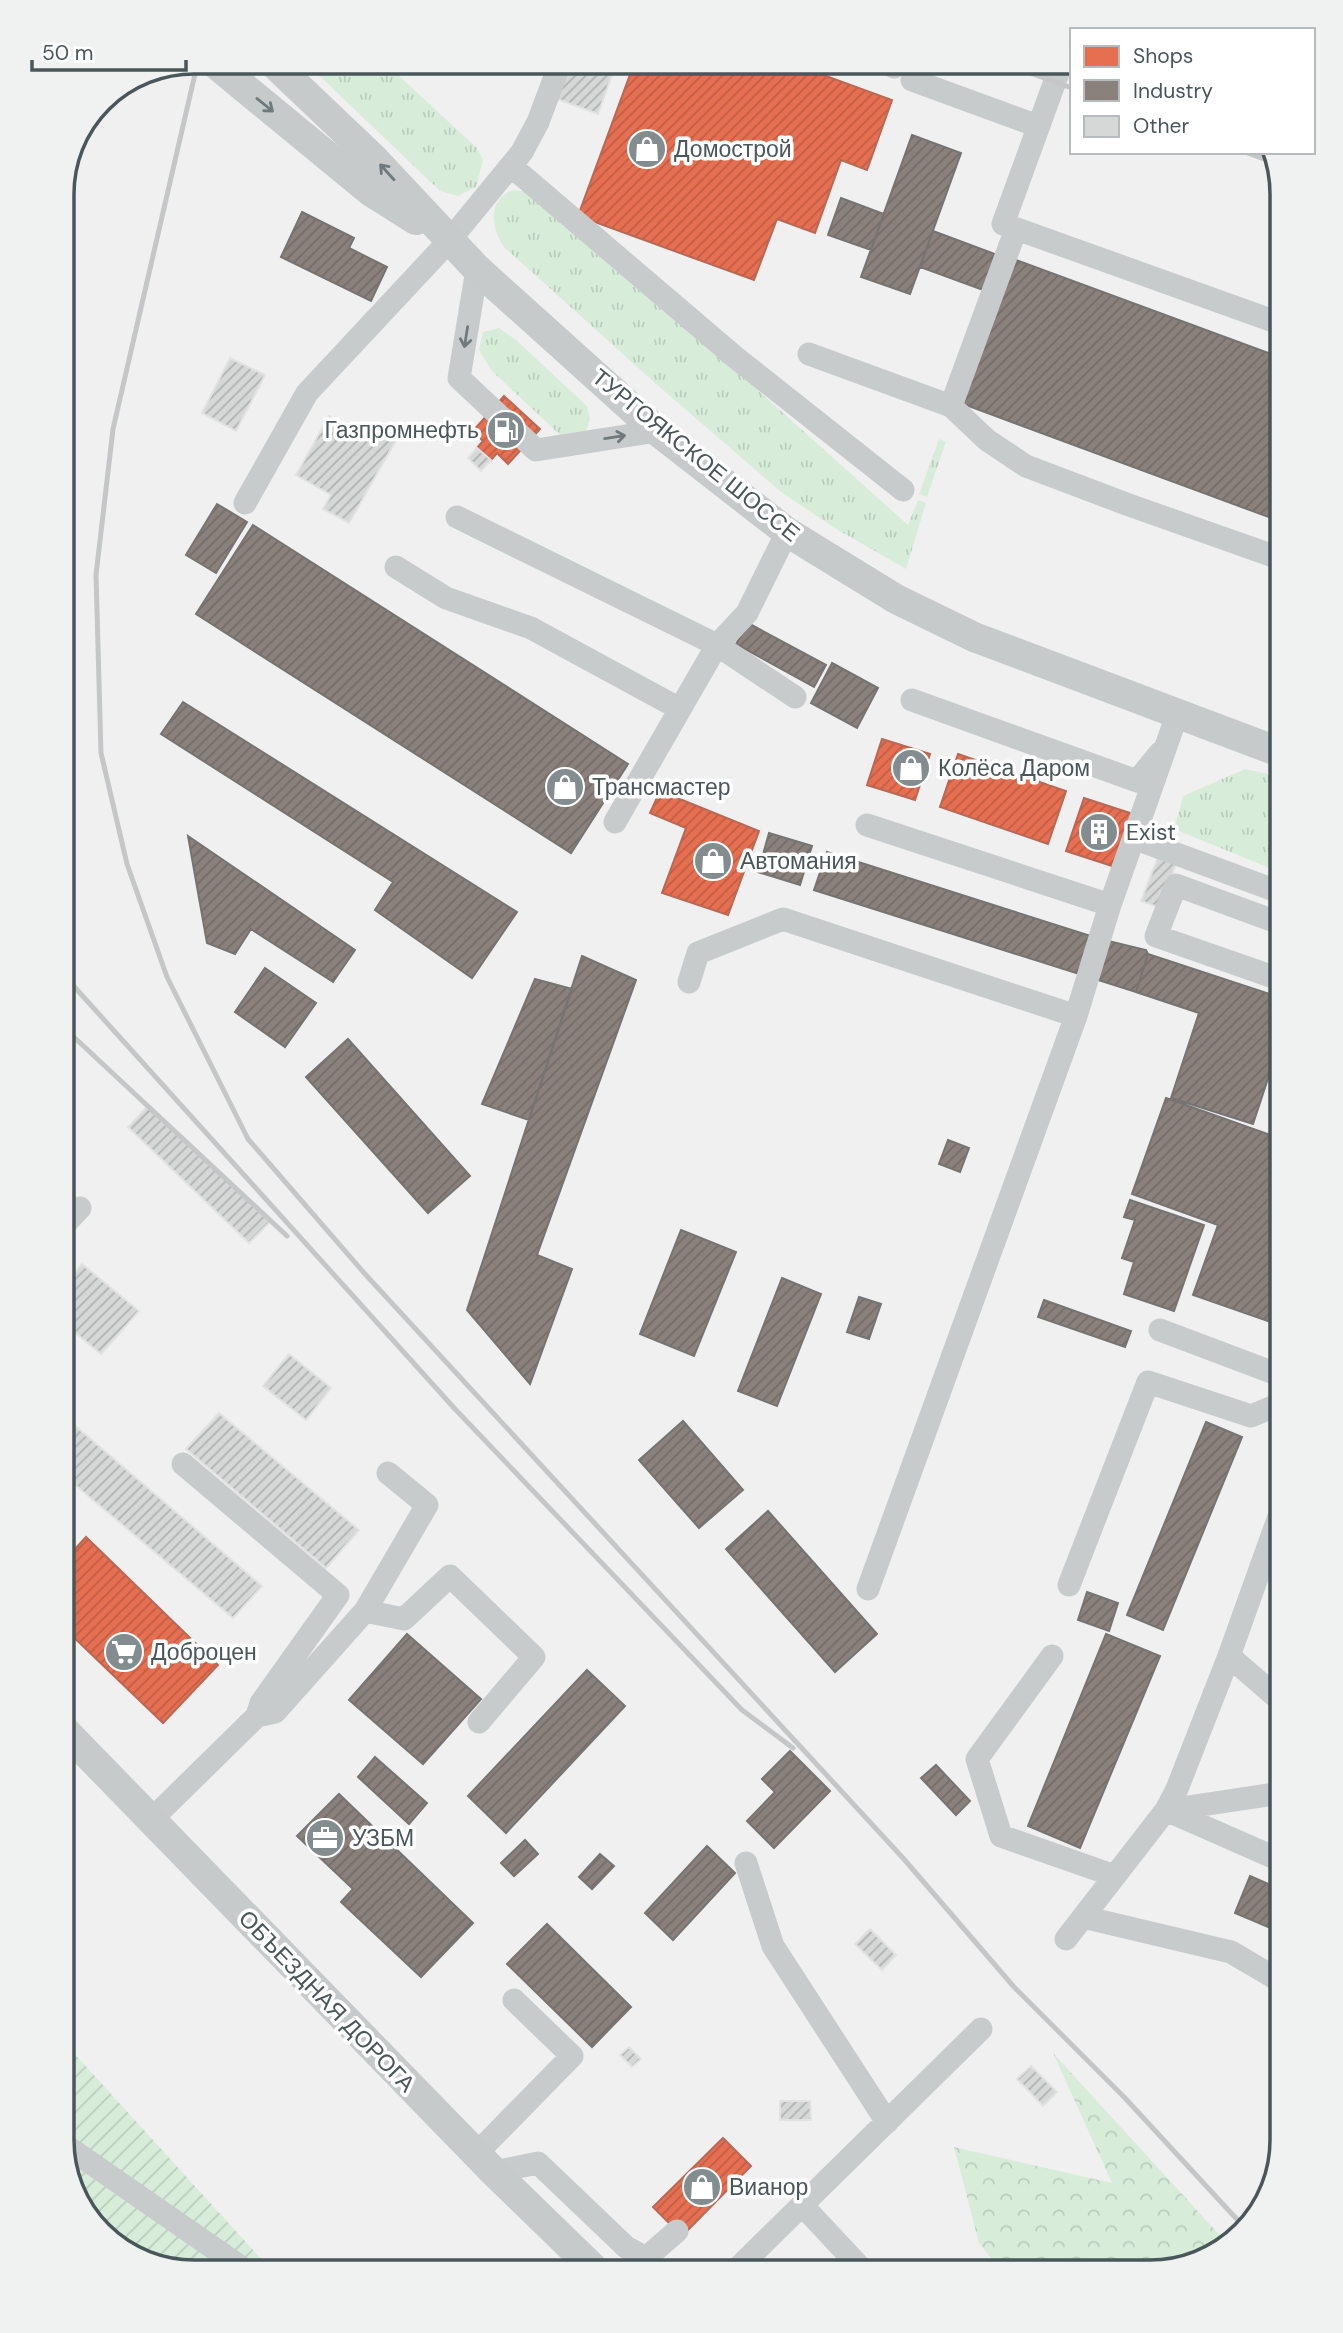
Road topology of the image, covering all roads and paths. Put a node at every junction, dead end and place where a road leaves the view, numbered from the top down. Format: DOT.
graph roads {
  1 [pos="228,74"];
  2 [pos="285,74"];
  3 [pos="556,74"];
  4 [pos="908,74"];
  5 [pos="1058,74"];
  6 [pos="1038,126"];
  7 [pos="511,166"];
  8 [pos="1016,229"];
  9 [pos="449,241"];
  10 [pos="477,269"];
  11 [pos="1270,320"];
  12 [pos="809,354"];
  13 [pos="951,406"];
  14 [pos="657,430"];
  15 [pos="903,490"];
  16 [pos="245,503"];
  17 [pos="457,517"];
  18 [pos="787,532"];
  19 [pos="1270,555"];
  20 [pos="396,566"];
  21 [pos="717,645"];
  22 [pos="795,697"];
  23 [pos="912,700"];
  24 [pos="680,709"];
  25 [pos="1177,715"];
  26 [pos="1167,746"];
  27 [pos="1270,749"];
  28 [pos="615,822"];
  29 [pos="867,825"];
  30 [pos="1136,839"];
  31 [pos="1270,889"];
  32 [pos="1110,905"];
  33 [pos="1270,920"];
  34 [pos="1270,977"];
  35 [pos="689,982"];
  36 [pos="1076,1016"];
  37 [pos="79,1208"];
  38 [pos="74,1214"];
  39 [pos="1160,1330"];
  40 [pos="1270,1371"];
  41 [pos="1270,1408"];
  42 [pos="183,1464"];
  43 [pos="388,1473"];
  44 [pos="1270,1541"];
  45 [pos="1069,1586"];
  46 [pos="868,1589"];
  47 [pos="365,1611"];
  48 [pos="1052,1656"];
  49 [pos="1228,1656"];
  50 [pos="1270,1692"];
  51 [pos="257,1716"];
  52 [pos="478,1722"];
  53 [pos="74,1740"];
  54 [pos="1270,1795"];
  55 [pos="1166,1810"];
  56 [pos="151,1819"];
  57 [pos="1270,1856"];
  58 [pos="746,1863"];
  59 [pos="1115,1877"];
  60 [pos="1083,1917"];
  61 [pos="1066,1939"];
  62 [pos="1270,1975"];
  63 [pos="514,2000"];
  64 [pos="981,2029"];
  65 [pos="887,2122"];
  66 [pos="75,2152"];
  67 [pos="485,2163"];
  68 [pos="802,2205"];
  69 [pos="677,2231"];
  70 [pos="229,2259"];
  71 [pos="584,2259"];
  72 [pos="747,2260"];
  73 [pos="853,2260"];
  1 -- 9 [label="main road, ТУРГОЯКСКОЕ ШОССЕ, one-way"];
  9 -- 2 [label="main road, ТУРГОЯКСКОЕ ШОССЕ, one-way"];
  3 -- 7 [label="lane"];
  4 -- 6 [label="lane"];
  5 -- 6 [label="lane"];
  6 -- 8 [label="lane"];
  7 -- 9 [label="lane"];
  7 -- 15 [label="lane"];
  8 -- 11 [label="lane"];
  8 -- 13 [label="lane"];
  9 -- 10 [label="main road, ТУРГОЯКСКОЕ ШОССЕ"];
  9 -- 16 [label="lane"];
  10 -- 14 [label="main road, ТУРГОЯКСКОЕ ШОССЕ"];
  10 -- 14 [label="lane, one-way"];
  12 -- 13 [label="lane"];
  13 -- 19 [label="lane"];
  14 -- 18 [label="main road, ТУРГОЯКСКОЕ ШОССЕ"];
  17 -- 21 [label="lane"];
  18 -- 21 [label="lane"];
  18 -- 25 [label="main road, ТУРГОЯКСКОЕ ШОССЕ"];
  20 -- 24 [label="lane"];
  21 -- 22 [label="lane"];
  21 -- 24 [label="lane"];
  23 -- 26 [label="lane"];
  24 -- 28 [label="lane"];
  25 -- 26 [label="lane"];
  25 -- 27 [label="main road, ТУРГОЯКСКОЕ ШОССЕ"];
  26 -- 30 [label="lane"];
  29 -- 32 [label="lane"];
  30 -- 31 [label="lane"];
  30 -- 32 [label="lane"];
  32 -- 36 [label="lane"];
  33 -- 34 [label="lane"];
  35 -- 36 [label="lane"];
  36 -- 46 [label="lane"];
  37 -- 38 [label="lane"];
  39 -- 40 [label="lane"];
  41 -- 45 [label="lane"];
  42 -- 51 [label="lane"];
  43 -- 47 [label="lane"];
  44 -- 49 [label="lane"];
  47 -- 51 [label="lane"];
  47 -- 52 [label="lane"];
  48 -- 59 [label="lane"];
  49 -- 50 [label="lane"];
  49 -- 55 [label="lane"];
  51 -- 56 [label="lane"];
  53 -- 56 [label="main road, ОБЪЕЗДНАЯ ДОРОГА"];
  54 -- 55 [label="lane"];
  55 -- 57 [label="lane"];
  55 -- 59 [label="lane"];
  56 -- 67 [label="main road, ОБЪЕЗДНАЯ ДОРОГА"];
  58 -- 65 [label="lane"];
  59 -- 60 [label="lane"];
  60 -- 61 [label="lane"];
  60 -- 62 [label="lane"];
  63 -- 67 [label="lane"];
  64 -- 65 [label="lane"];
  65 -- 68 [label="lane"];
  66 -- 70 [label="lane"];
  67 -- 69 [label="lane"];
  67 -- 71 [label="main road, ОБЪЕЗДНАЯ ДОРОГА"];
  68 -- 72 [label="lane"];
  68 -- 73 [label="lane"];
}
